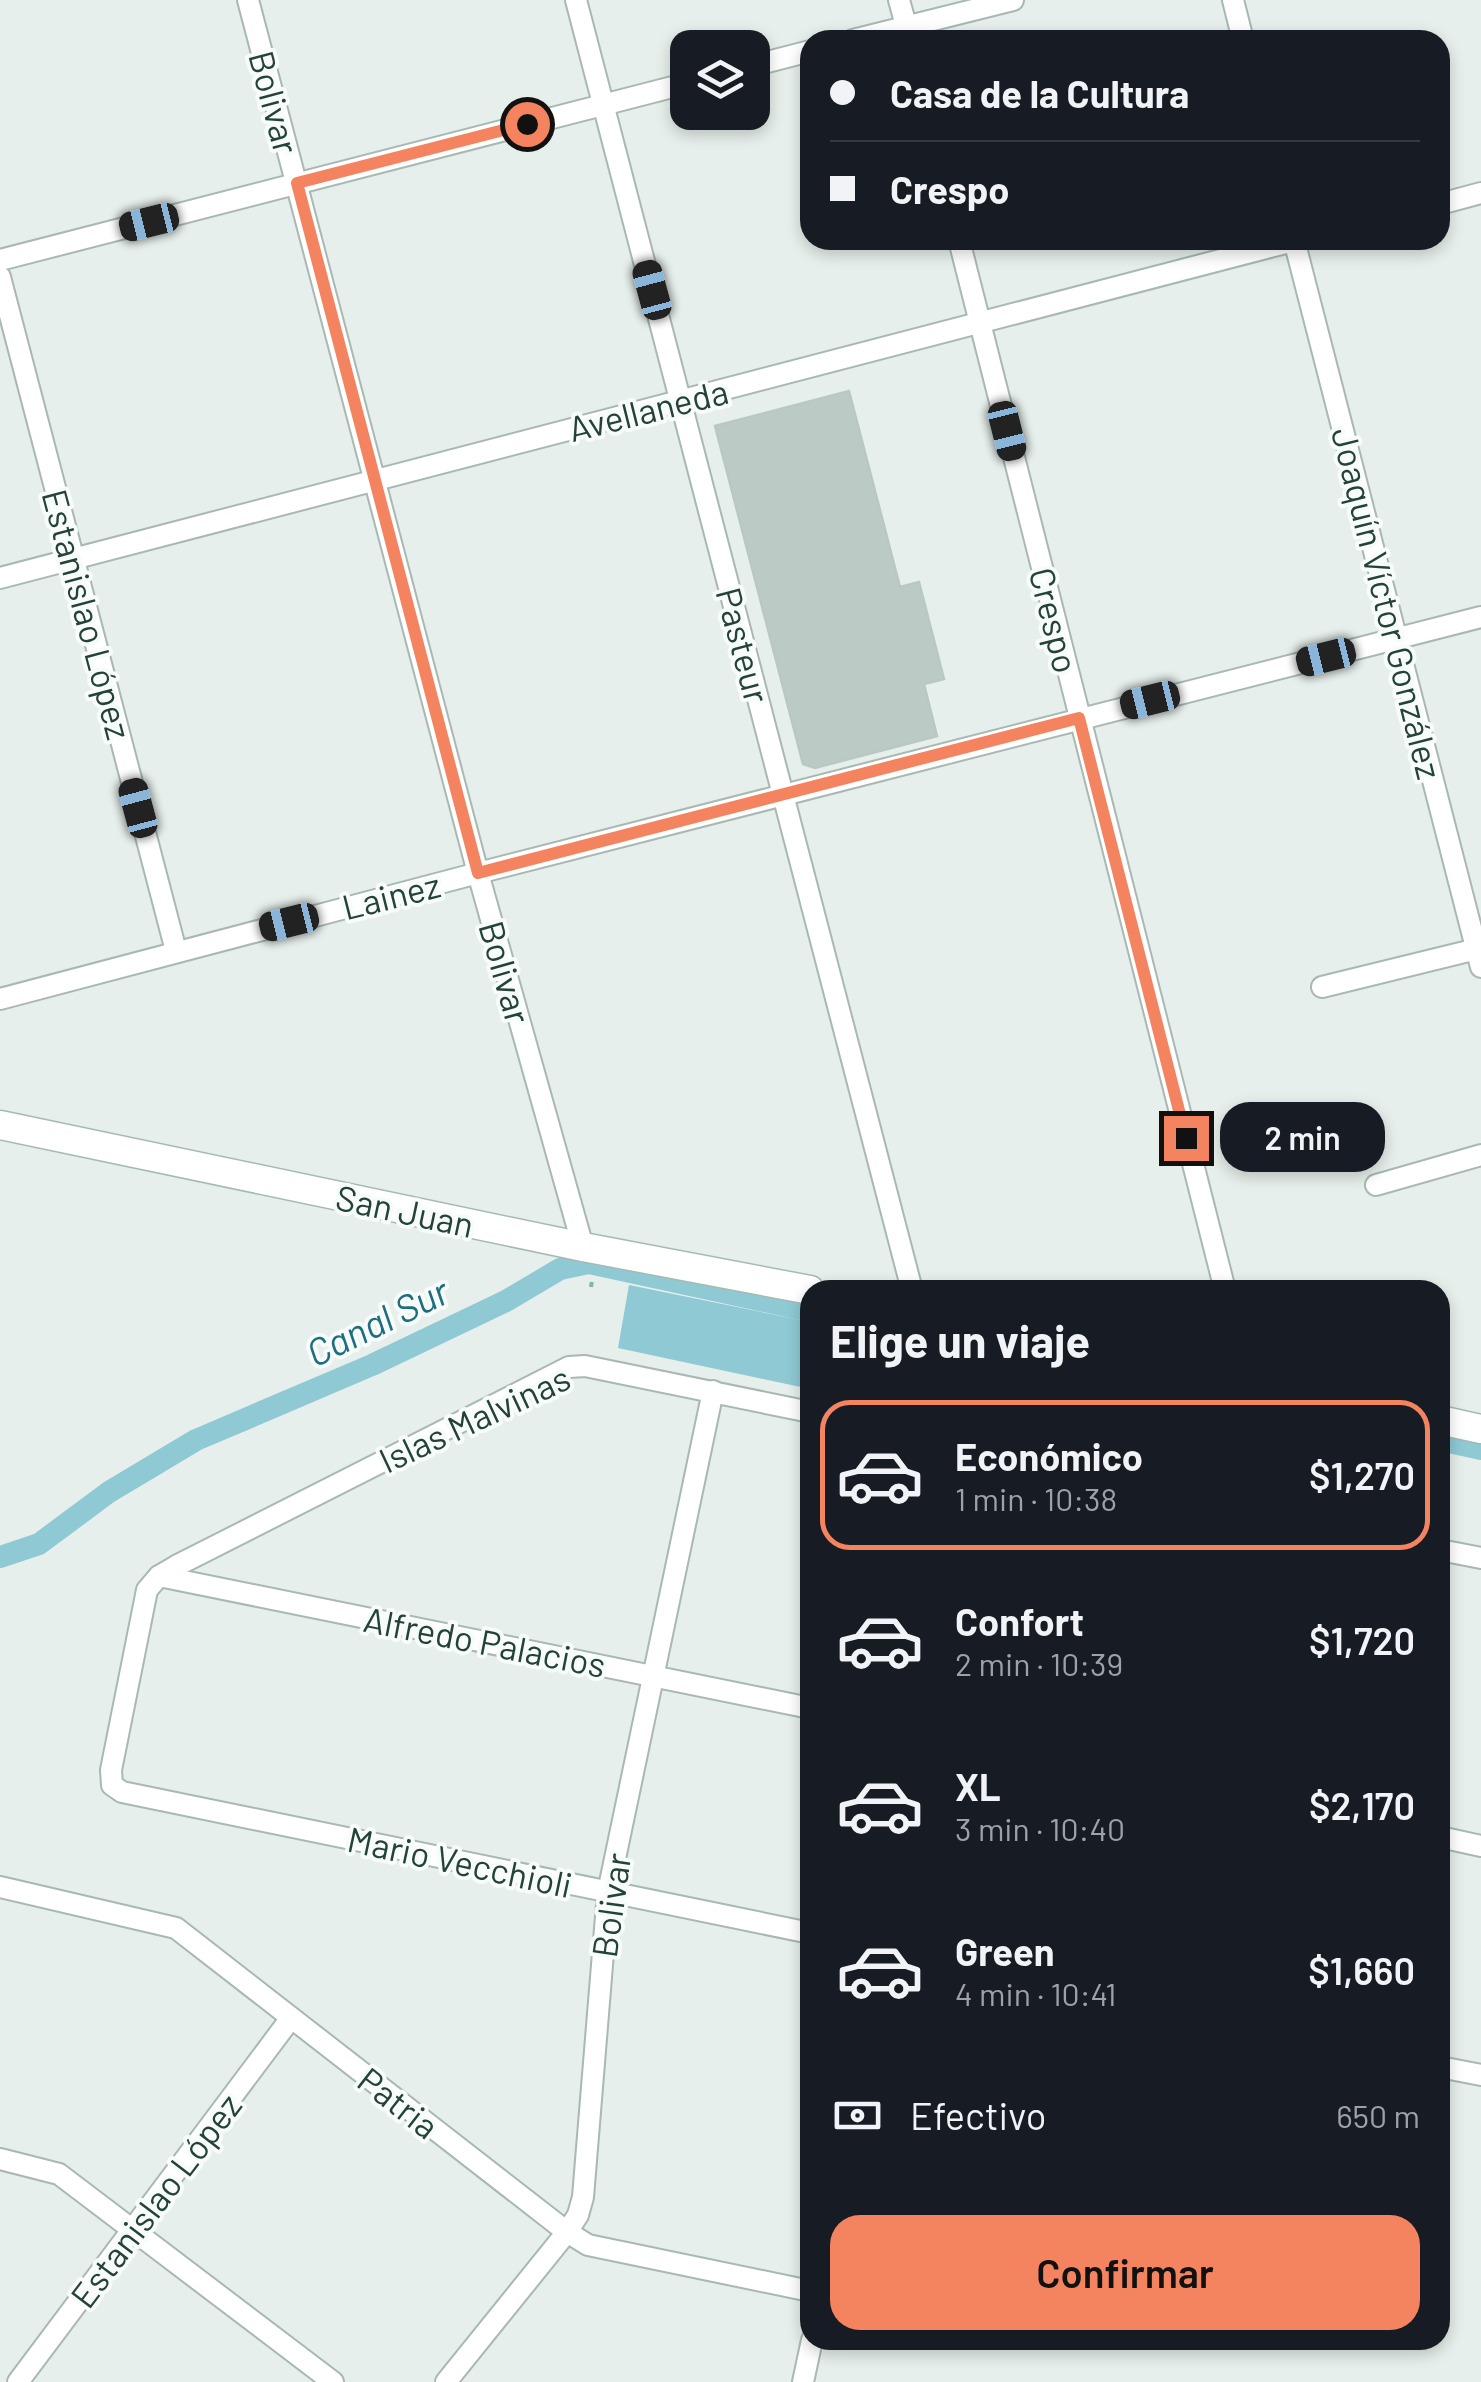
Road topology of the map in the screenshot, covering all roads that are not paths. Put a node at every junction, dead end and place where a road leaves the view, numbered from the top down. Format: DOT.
graph roads {
  1 [pos="248,0"];
  2 [pos="576,0"];
  3 [pos="900,0"];
  4 [pos="1013,0"];
  5 [pos="1233,0"];
  6 [pos="907,30"];
  7 [pos="918,30"];
  8 [pos="1240,30"];
  9 [pos="800,54"];
  10 [pos="770,61"];
  11 [pos="670,88"];
  12 [pos="604,104"];
  13 [pos="297,183"];
  14 [pos="1481,193"];
  15 [pos="1450,201"];
  16 [pos="962,250"];
  17 [pos="1257,250"];
  18 [pos="1298,250"];
  19 [pos="0,260"];
  20 [pos="0,276"];
  21 [pos="980,323"];
  22 [pos="680,401"];
  23 [pos="374,479"];
  24 [pos="74,559"];
  25 [pos="0,578"];
  26 [pos="1481,617"];
  27 [pos="1397,640"];
  28 [pos="1079,718"];
  29 [pos="783,794"];
  30 [pos="478,873"];
  31 [pos="176,951"];
  32 [pos="1480,954"];
  33 [pos="1322,988"];
  34 [pos="0,999"];
  35 [pos="0,1125"];
  36 [pos="1481,1155"];
  37 [pos="1376,1185"];
  38 [pos="583,1247"];
  39 [pos="909,1280"];
  40 [pos="1223,1280"];
  41 [pos="800,1288"];
  42 [pos="713,1392"];
  43 [pos="800,1410"];
  44 [pos="1450,1422"];
  45 [pos="1481,1429"];
  46 [pos="1450,1552"];
  47 [pos="1481,1558"];
  48 [pos="159,1576"];
  49 [pos="653,1675"];
  50 [pos="800,1706"];
  51 [pos="1450,1839"];
  52 [pos="1481,1846"];
  53 [pos="0,1887"];
  54 [pos="608,1892"];
  55 [pos="800,1931"];
  56 [pos="291,2018"];
  57 [pos="1450,2068"];
  58 [pos="1481,2075"];
  59 [pos="0,2159"];
  60 [pos="131,2231"];
  61 [pos="567,2232"];
  62 [pos="800,2289"];
  63 [pos="810,2350"];
  64 [pos="18,2382"];
  65 [pos="333,2382"];
  66 [pos="446,2382"];
  67 [pos="803,2382"];
  1 -- 13 [label="street, Bolivar"];
  2 -- 12 [label="street, Pasteur"];
  3 -- 6 [label="street"];
  4 -- 7 [label="street"];
  5 -- 8 [label="street"];
  9 -- 10 [label="street"];
  11 -- 12 [label="street"];
  12 -- 13 [label="street"];
  12 -- 22 [label="street, Pasteur"];
  13 -- 19 [label="street"];
  13 -- 23 [label="street, Bolivar"];
  14 -- 15 [label="street"];
  16 -- 21 [label="street, Crespo"];
  17 -- 21 [label="street, Avellaneda"];
  18 -- 27 [label="street, Joaquín Víctor González"];
  20 -- 24 [label="street, Estanislao López"];
  21 -- 22 [label="street, Avellaneda"];
  21 -- 28 [label="street, Crespo"];
  22 -- 23 [label="street, Avellaneda"];
  22 -- 29 [label="street, Pasteur"];
  23 -- 24 [label="street, Avellaneda"];
  23 -- 30 [label="street, Bolivar"];
  24 -- 25 [label="street, Avellaneda"];
  24 -- 31 [label="street, Estanislao López"];
  26 -- 27 [label="street, Lainez"];
  27 -- 28 [label="street, Lainez"];
  27 -- 32 [label="street, Joaquín Víctor González"];
  28 -- 29 [label="street, Lainez"];
  28 -- 40 [label="street, Crespo"];
  29 -- 30 [label="street, Lainez"];
  29 -- 39 [label="street, Pasteur"];
  30 -- 31 [label="street, Lainez"];
  30 -- 38 [label="street, Bolivar"];
  31 -- 34 [label="street, Lainez"];
  32 -- 33 [label="street"];
  35 -- 38 [label="street, San Juan"];
  36 -- 37 [label="street"];
  38 -- 41 [label="street, San Juan"];
  42 -- 43 [label="street, Islas Malvinas"];
  42 -- 48 [label="street, Islas Malvinas"];
  42 -- 49 [label="street, Bolivar"];
  44 -- 45 [label="street"];
  46 -- 47 [label="street"];
  48 -- 49 [label="street, Alfredo Palacios"];
  48 -- 54 [label="street, Mario Vecchioli"];
  49 -- 50 [label="street, Alfredo Palacios"];
  49 -- 54 [label="street, Bolivar"];
  51 -- 52 [label="street"];
  53 -- 56 [label="street, Patria"];
  54 -- 55 [label="street, Mario Vecchioli"];
  54 -- 61 [label="street, Bolivar"];
  56 -- 60 [label="street, Estanislao López"];
  56 -- 61 [label="street, Patria"];
  57 -- 58 [label="street"];
  59 -- 60 [label="street"];
  60 -- 64 [label="street, Estanislao López"];
  60 -- 65 [label="street"];
  61 -- 62 [label="street, Patria"];
  61 -- 66 [label="street, Bolivar"];
  63 -- 67 [label="street"];
}
